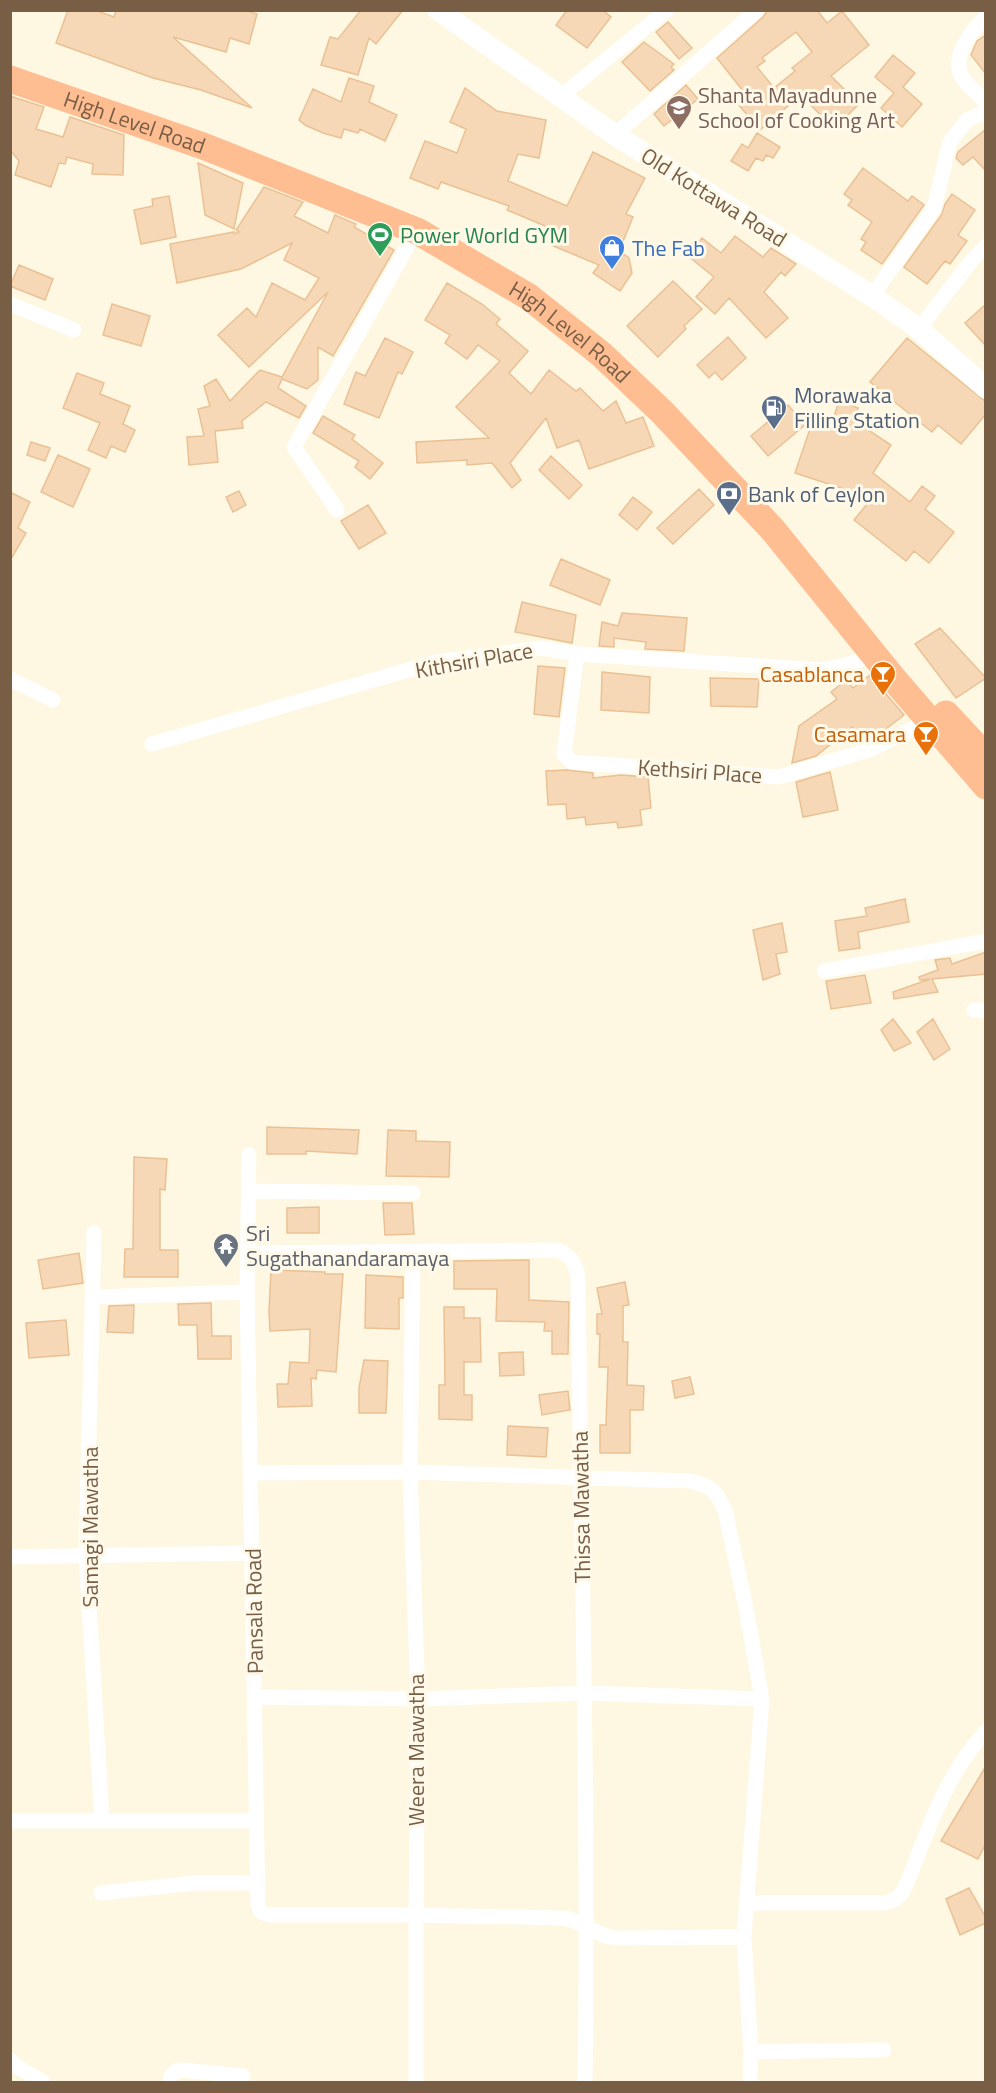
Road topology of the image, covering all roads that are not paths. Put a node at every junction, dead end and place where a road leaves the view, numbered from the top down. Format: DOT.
graph roads {
  1 [pos="438,10"];
  2 [pos="667,10"];
  3 [pos="757,10"];
  4 [pos="986,17"];
  5 [pos="10,66"];
  6 [pos="10,79"];
  7 [pos="560,97"];
  8 [pos="986,102"];
  9 [pos="986,111"];
  10 [pos="615,135"];
  11 [pos="420,225"];
  12 [pos="986,246"];
  13 [pos="872,296"];
  14 [pos="10,304"];
  15 [pos="919,329"];
  16 [pos="74,330"];
  17 [pos="986,388"];
  18 [pos="337,510"];
  19 [pos="577,654"];
  20 [pos="874,655"];
  21 [pos="10,679"];
  22 [pos="53,700"];
  23 [pos="928,721"];
  24 [pos="152,744"];
  25 [pos="986,757"];
  26 [pos="986,786"];
  27 [pos="986,941"];
  28 [pos="824,971"];
  29 [pos="249,1155"];
  30 [pos="249,1191"];
  31 [pos="413,1193"];
  32 [pos="94,1233"];
  33 [pos="413,1252"];
  34 [pos="248,1253"];
  35 [pos="247,1292"];
  36 [pos="93,1297"];
  37 [pos="410,1472"];
  38 [pos="252,1473"];
  39 [pos="580,1478"];
  40 [pos="252,1553"];
  41 [pos="86,1555"];
  42 [pos="10,1557"];
  43 [pos="586,1694"];
  44 [pos="256,1697"];
  45 [pos="417,1699"];
  46 [pos="762,1699"];
  47 [pos="986,1731"];
  48 [pos="102,1820"];
  49 [pos="10,1821"];
  50 [pos="258,1821"];
  51 [pos="257,1883"];
  52 [pos="101,1893"];
  53 [pos="746,1903"];
  54 [pos="416,1915"];
  55 [pos="587,1928"];
  56 [pos="744,1937"];
  57 [pos="884,2050"];
  58 [pos="751,2052"];
  59 [pos="12,2064"];
  60 [pos="243,2076"];
  61 [pos="43,2082"];
  62 [pos="170,2082"];
  63 [pos="416,2082"];
  64 [pos="585,2082"];
  65 [pos="750,2082"];
  1 -- 7 [label="street, Old Kottawa Road"];
  2 -- 7 [label="street"];
  3 -- 10 [label="street"];
  4 -- 8 [label="street"];
  5 -- 11 [label="highway, High Level Road"];
  6 -- 11 [label="highway, High Level Road"];
  7 -- 10 [label="street, Old Kottawa Road"];
  9 -- 13 [label="street"];
  10 -- 13 [label="street, Old Kottawa Road"];
  11 -- 18 [label="street"];
  11 -- 20 [label="highway, High Level Road"];
  11 -- 25 [label="highway, High Level Road"];
  12 -- 15 [label="street"];
  13 -- 15 [label="street, Old Kottawa Road"];
  14 -- 16 [label="street"];
  15 -- 17 [label="street, Old Kottawa Road"];
  19 -- 20 [label="street, Kithsiri Place"];
  19 -- 23 [label="street, Kethsiri Place"];
  19 -- 24 [label="street, Kithsiri Place"];
  20 -- 23 [label="highway, High Level Road"];
  21 -- 22 [label="street"];
  23 -- 26 [label="highway, High Level Road"];
  27 -- 28 [label="street"];
  29 -- 30 [label="street, Pansala Road"];
  30 -- 31 [label="street"];
  30 -- 34 [label="street, Pansala Road"];
  32 -- 36 [label="street, Samagi Mawatha"];
  33 -- 34 [label="street, Thissa Mawatha"];
  33 -- 37 [label="street, Weera Mawatha"];
  33 -- 39 [label="street, Thissa Mawatha"];
  34 -- 35 [label="street, Pansala Road"];
  35 -- 36 [label="street"];
  35 -- 38 [label="street, Pansala Road"];
  36 -- 41 [label="street, Samagi Mawatha"];
  37 -- 38 [label="street"];
  37 -- 39 [label="street"];
  37 -- 45 [label="street, Weera Mawatha"];
  38 -- 40 [label="street, Pansala Road"];
  39 -- 43 [label="street, Thissa Mawatha"];
  39 -- 46 [label="street"];
  40 -- 41 [label="street"];
  40 -- 44 [label="street, Pansala Road"];
  41 -- 42 [label="street"];
  41 -- 48 [label="street, Samagi Mawatha"];
  43 -- 45 [label="street"];
  43 -- 46 [label="street"];
  43 -- 55 [label="street, Thissa Mawatha"];
  44 -- 45 [label="street"];
  44 -- 50 [label="street, Pansala Road"];
  45 -- 54 [label="street, Weera Mawatha"];
  46 -- 53 [label="street"];
  47 -- 53 [label="street"];
  48 -- 49 [label="street"];
  48 -- 50 [label="street"];
  50 -- 51 [label="street, Pansala Road"];
  51 -- 52 [label="street"];
  51 -- 54 [label="street, Pansala Road"];
  53 -- 56 [label="street"];
  54 -- 55 [label="street"];
  54 -- 63 [label="street, Weera Mawatha"];
  55 -- 56 [label="street"];
  55 -- 64 [label="street, Thissa Mawatha"];
  56 -- 58 [label="street"];
  57 -- 58 [label="street"];
  58 -- 65 [label="street"];
  59 -- 61 [label="street"];
  60 -- 62 [label="street"];
}
